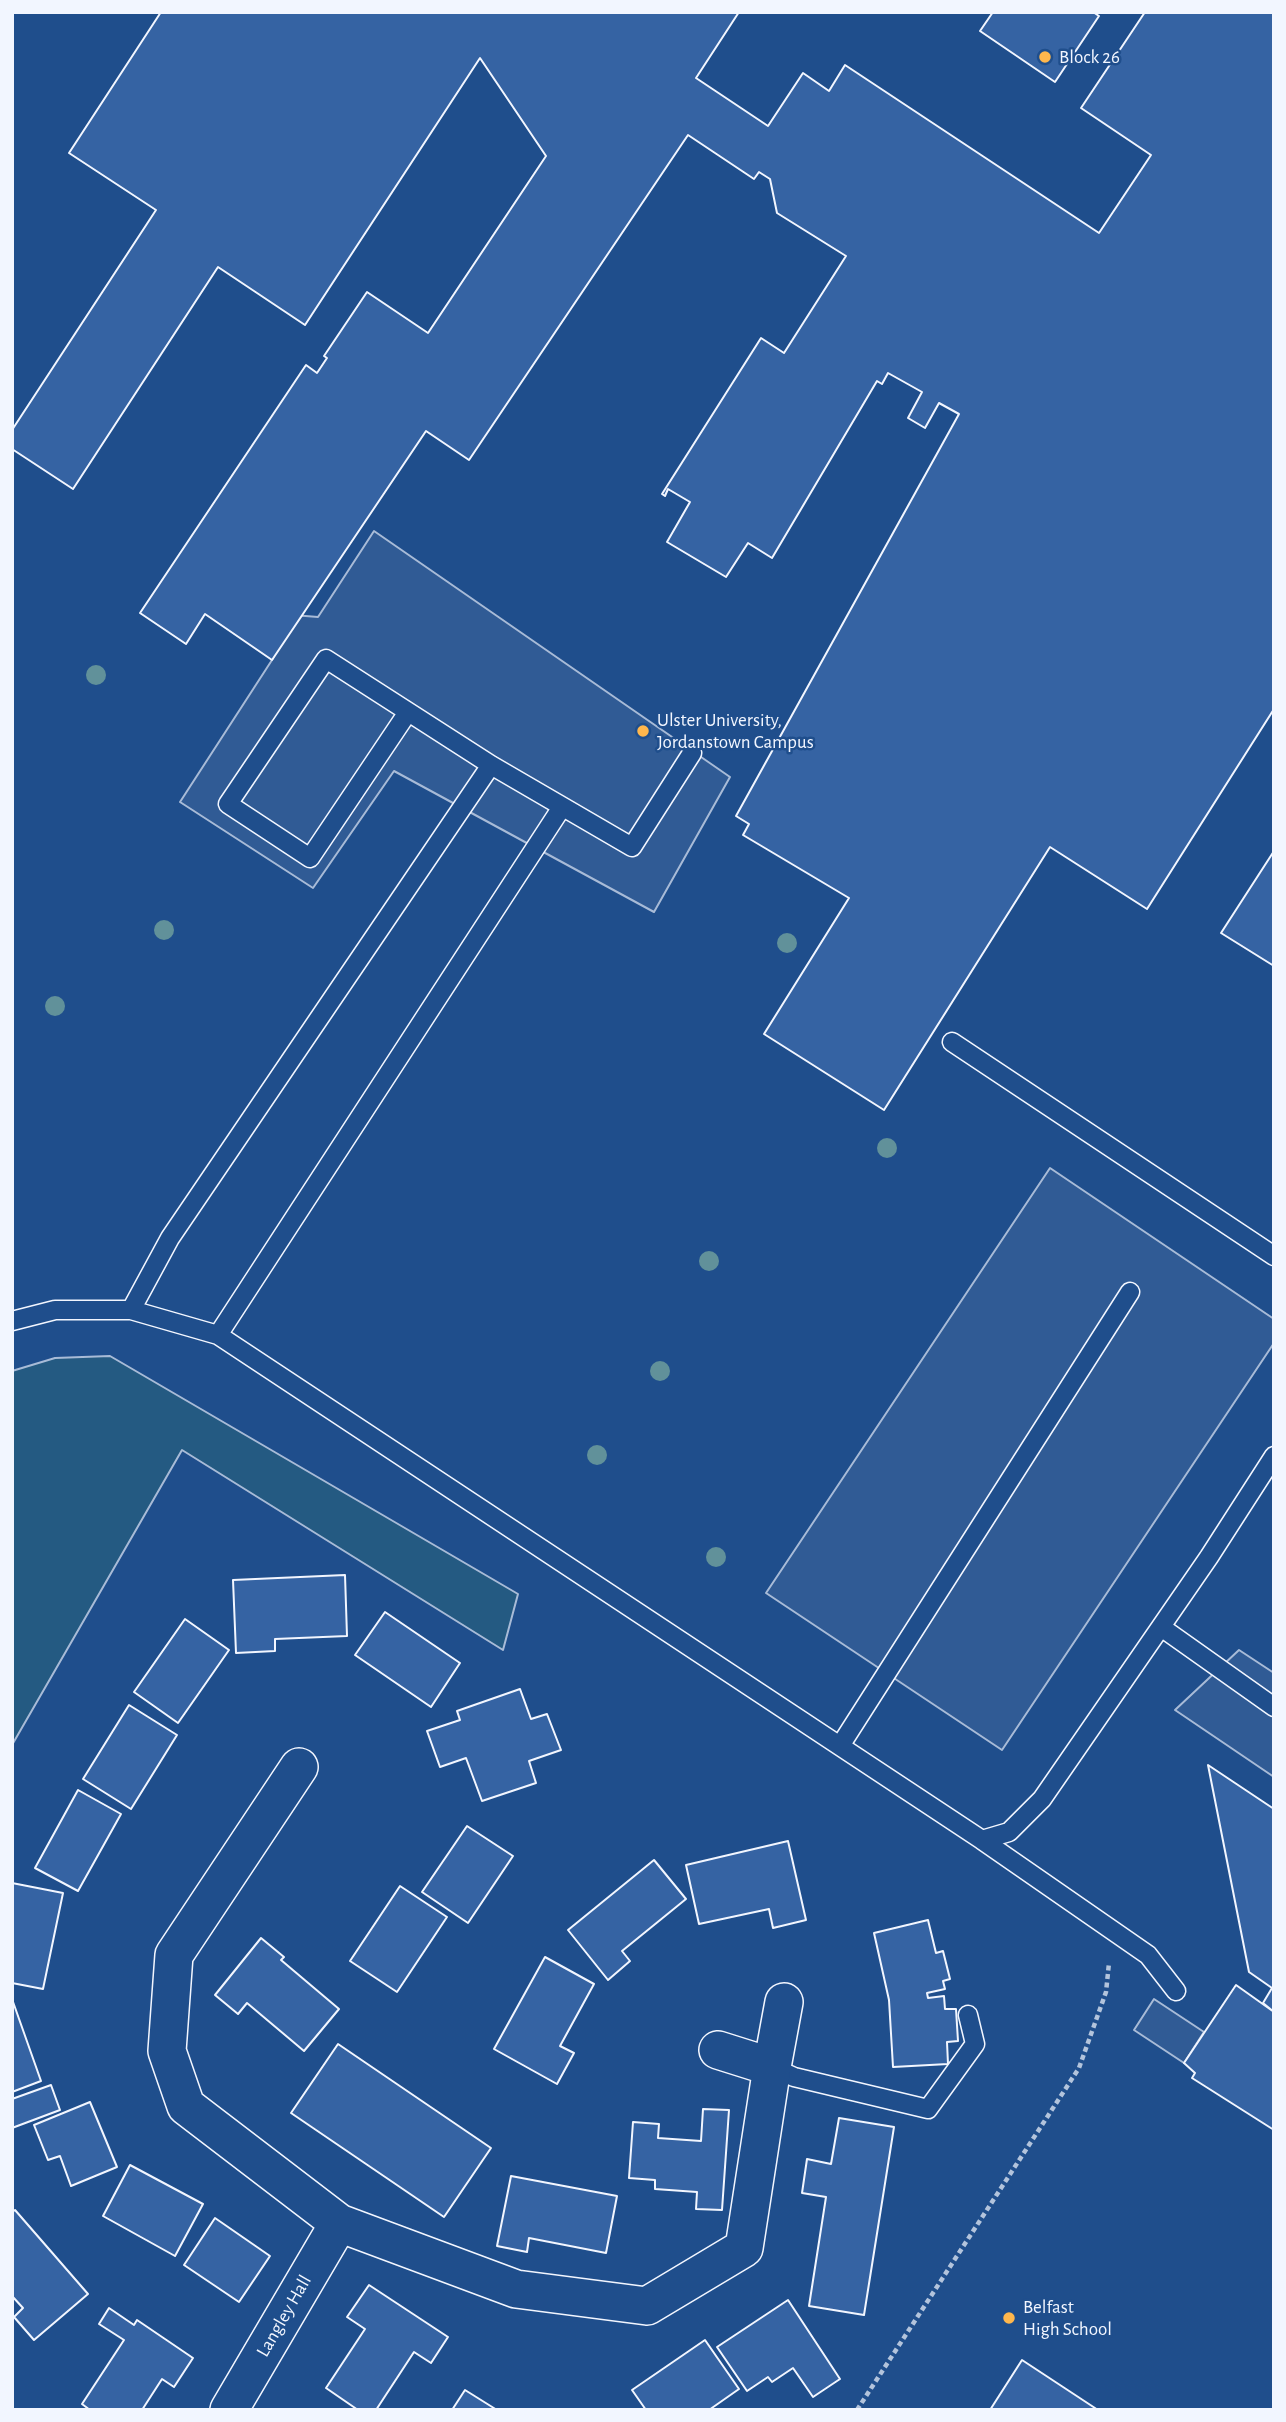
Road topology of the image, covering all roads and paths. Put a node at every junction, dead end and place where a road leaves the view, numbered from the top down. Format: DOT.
graph roads {
  1 [pos="408,712"];
  2 [pos="692,753"];
  3 [pos="491,765"];
  4 [pos="562,807"];
  5 [pos="952,1042"];
  6 [pos="1274,1256"];
  7 [pos="1130,1292"];
  8 [pos="131,1310"];
  9 [pos="12,1321"];
  10 [pos="218,1335"];
  11 [pos="1274,1456"];
  12 [pos="1161,1627"];
  13 [pos="1274,1707"];
  14 [pos="840,1746"];
  15 [pos="299,1767"];
  16 [pos="982,1840"];
  17 [pos="1112,1931"];
  18 [pos="1176,1991"];
  19 [pos="785,2002"];
  20 [pos="968,2015"];
  21 [pos="718,2050"];
  22 [pos="772,2067"];
  23 [pos="339,2223"];
  24 [pos="229,2410"];
  25 [pos="857,2410"];
  1 -- 1 [label="lane"];
  1 -- 3 [label="lane"];
  2 -- 4 [label="lane"];
  3 -- 4 [label="lane"];
  3 -- 8 [label="lane"];
  4 -- 10 [label="lane"];
  5 -- 6 [label="lane"];
  7 -- 14 [label="lane"];
  8 -- 9 [label="lane"];
  8 -- 10 [label="lane"];
  10 -- 14 [label="lane"];
  11 -- 12 [label="lane"];
  12 -- 13 [label="lane"];
  12 -- 16 [label="lane"];
  14 -- 16 [label="lane"];
  15 -- 23 [label="street"];
  16 -- 17 [label="lane"];
  17 -- 18 [label="lane"];
  17 -- 25 [label="path"];
  19 -- 22 [label="street"];
  20 -- 22 [label="lane"];
  21 -- 22 [label="street"];
  22 -- 23 [label="street"];
  23 -- 24 [label="street, Langley Hall"];
}
